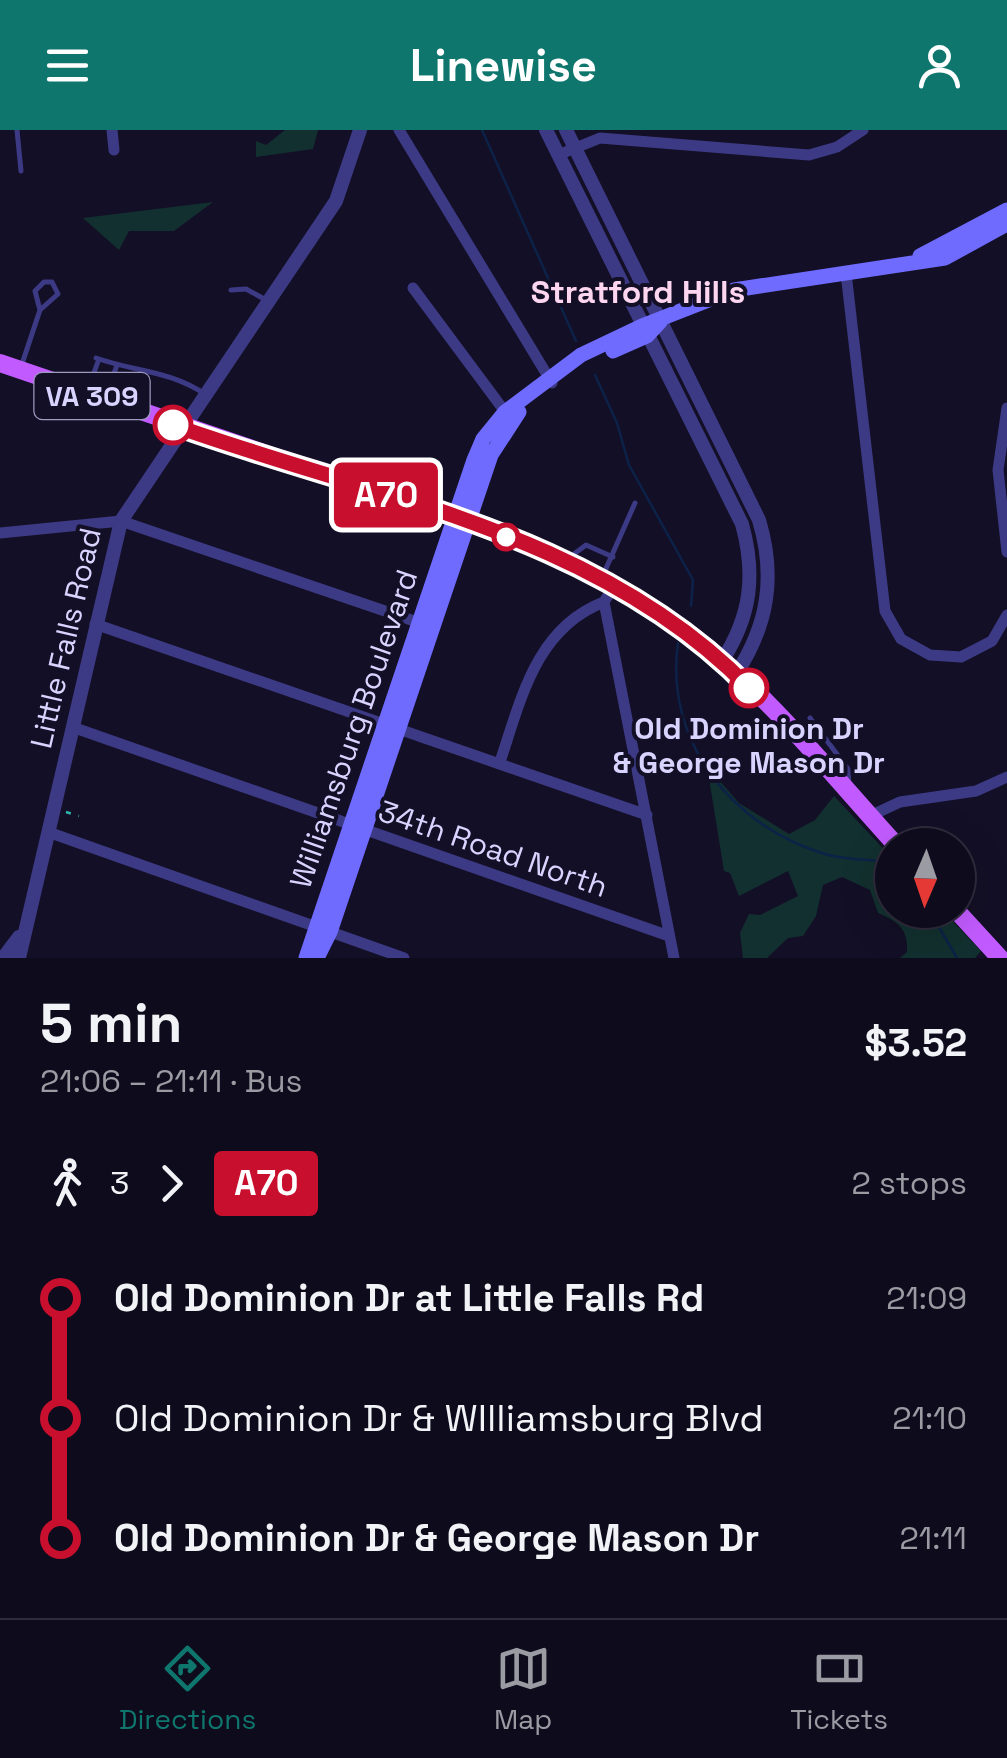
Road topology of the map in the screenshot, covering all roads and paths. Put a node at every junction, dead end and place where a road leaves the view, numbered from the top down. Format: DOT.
graph roads {
  1 [pos="18,130"];
  2 [pos="112,130"];
  3 [pos="360,130"];
  4 [pos="399,130"];
  5 [pos="546,130"];
  6 [pos="566,130"];
  7 [pos="863,130"];
  8 [pos="575,148"];
  9 [pos="114,150"];
  10 [pos="558,155"];
  11 [pos="21,171"];
  12 [pos="1007,210"];
  13 [pos="1007,224"];
  14 [pos="898,266"];
  15 [pos="846,273"];
  16 [pos="413,288"];
  17 [pos="231,290"];
  18 [pos="269,302"];
  19 [pos="40,310"];
  20 [pos="660,322"];
  21 [pos="645,331"];
  22 [pos="0,363"];
  23 [pos="117,365"];
  24 [pos="20,370"];
  25 [pos="551,381"];
  26 [pos="86,394"];
  27 [pos="207,395"];
  28 [pos="104,400"];
  29 [pos="1007,408"];
  30 [pos="508,415"];
  31 [pos="185,429"];
  32 [pos="635,503"];
  33 [pos="121,521"];
  34 [pos="462,521"];
  35 [pos="0,533"];
  36 [pos="1007,552"];
  37 [pos="614,557"];
  38 [pos="567,562"];
  39 [pos="606,589"];
  40 [pos="1007,615"];
  41 [pos="95,624"];
  42 [pos="427,625"];
  43 [pos="729,667"];
  44 [pos="810,718"];
  45 [pos="392,726"];
  46 [pos="74,728"];
  47 [pos="500,762"];
  48 [pos="1007,777"];
  49 [pos="848,794"];
  50 [pos="54,808"];
  51 [pos="647,815"];
  52 [pos="79,816"];
  53 [pos="870,816"];
  54 [pos="357,828"];
  55 [pos="881,828"];
  56 [pos="48,832"];
  57 [pos="28,924"];
  58 [pos="972,928"];
  59 [pos="322,930"];
  60 [pos="669,936"];
  61 [pos="3,958"];
  62 [pos="19,958"];
  63 [pos="306,958"];
  64 [pos="317,958"];
  65 [pos="404,958"];
  66 [pos="674,958"];
  67 [pos="1000,958"];
  1 -- 11 [label="lane"];
  2 -- 9 [label="street"];
  3 -- 18 [label="street, Little Falls Road"];
  4 -- 25 [label="street"];
  5 -- 10 [label="street"];
  6 -- 8 [label="street"];
  7 -- 8 [label="street"];
  8 -- 10 [label="street"];
  8 -- 20 [label="street"];
  10 -- 21 [label="street"];
  12 -- 14 [label="main road, Williamsburg Boulevard"];
  13 -- 14 [label="main road, Williamsburg Boulevard"];
  14 -- 15 [label="main road, Williamsburg Boulevard"];
  15 -- 20 [label="main road, Williamsburg Boulevard"];
  15 -- 40 [label="street"];
  16 -- 30 [label="street"];
  17 -- 18 [label="lane"];
  18 -- 27 [label="street, Little Falls Road"];
  19 -- 19 [label="lane"];
  19 -- 24 [label="lane"];
  20 -- 21 [label="main road, Williamsburg Boulevard"];
  20 -- 43 [label="street"];
  21 -- 25 [label="main road, Williamsburg Boulevard"];
  21 -- 43 [label="street"];
  22 -- 24 [label="main road, VA 309"];
  23 -- 26 [label="lane"];
  23 -- 27 [label="lane"];
  23 -- 28 [label="lane"];
  24 -- 26 [label="main road, VA 309"];
  25 -- 30 [label="main road, Williamsburg Boulevard"];
  26 -- 28 [label="main road, VA 309"];
  27 -- 31 [label="street, Little Falls Road"];
  28 -- 31 [label="main road, VA 309"];
  29 -- 36 [label="street"];
  30 -- 34 [label="main road, Williamsburg Boulevard"];
  31 -- 33 [label="street, Little Falls Road"];
  31 -- 34 [label="main road, VA 309"];
  32 -- 37 [label="lane"];
  33 -- 35 [label="street"];
  33 -- 41 [label="street, Little Falls Road"];
  33 -- 42 [label="street"];
  34 -- 38 [label="main road, VA 309"];
  34 -- 42 [label="main road, Williamsburg Boulevard"];
  37 -- 38 [label="lane"];
  37 -- 39 [label="lane"];
  38 -- 39 [label="main road, VA 309"];
  39 -- 43 [label="main road, VA 309"];
  39 -- 47 [label="street"];
  39 -- 51 [label="street"];
  41 -- 45 [label="street"];
  41 -- 46 [label="street, Little Falls Road"];
  42 -- 45 [label="main road, Williamsburg Boulevard"];
  43 -- 49 [label="main road, VA 309"];
  44 -- 49 [label="lane"];
  45 -- 47 [label="street"];
  45 -- 54 [label="main road, Williamsburg Boulevard"];
  46 -- 50 [label="street, Little Falls Road"];
  46 -- 54 [label="street, 34th Road North"];
  47 -- 51 [label="street"];
  48 -- 53 [label="street"];
  49 -- 53 [label="main road, VA 309"];
  50 -- 52 [label="path"];
  50 -- 56 [label="street, Little Falls Road"];
  51 -- 60 [label="street"];
  53 -- 55 [label="main road, VA 309"];
  54 -- 59 [label="main road, Williamsburg Boulevard"];
  54 -- 60 [label="street, 34th Road North"];
  56 -- 57 [label="street, Little Falls Road"];
  56 -- 59 [label="street"];
  57 -- 61 [label="street, Little Falls Road"];
  57 -- 62 [label="street, Little Falls Road"];
  58 -- 67 [label="main road"];
  59 -- 63 [label="main road, Williamsburg Boulevard"];
  59 -- 64 [label="main road, Williamsburg Boulevard"];
  59 -- 65 [label="street"];
  60 -- 66 [label="street"];
}
